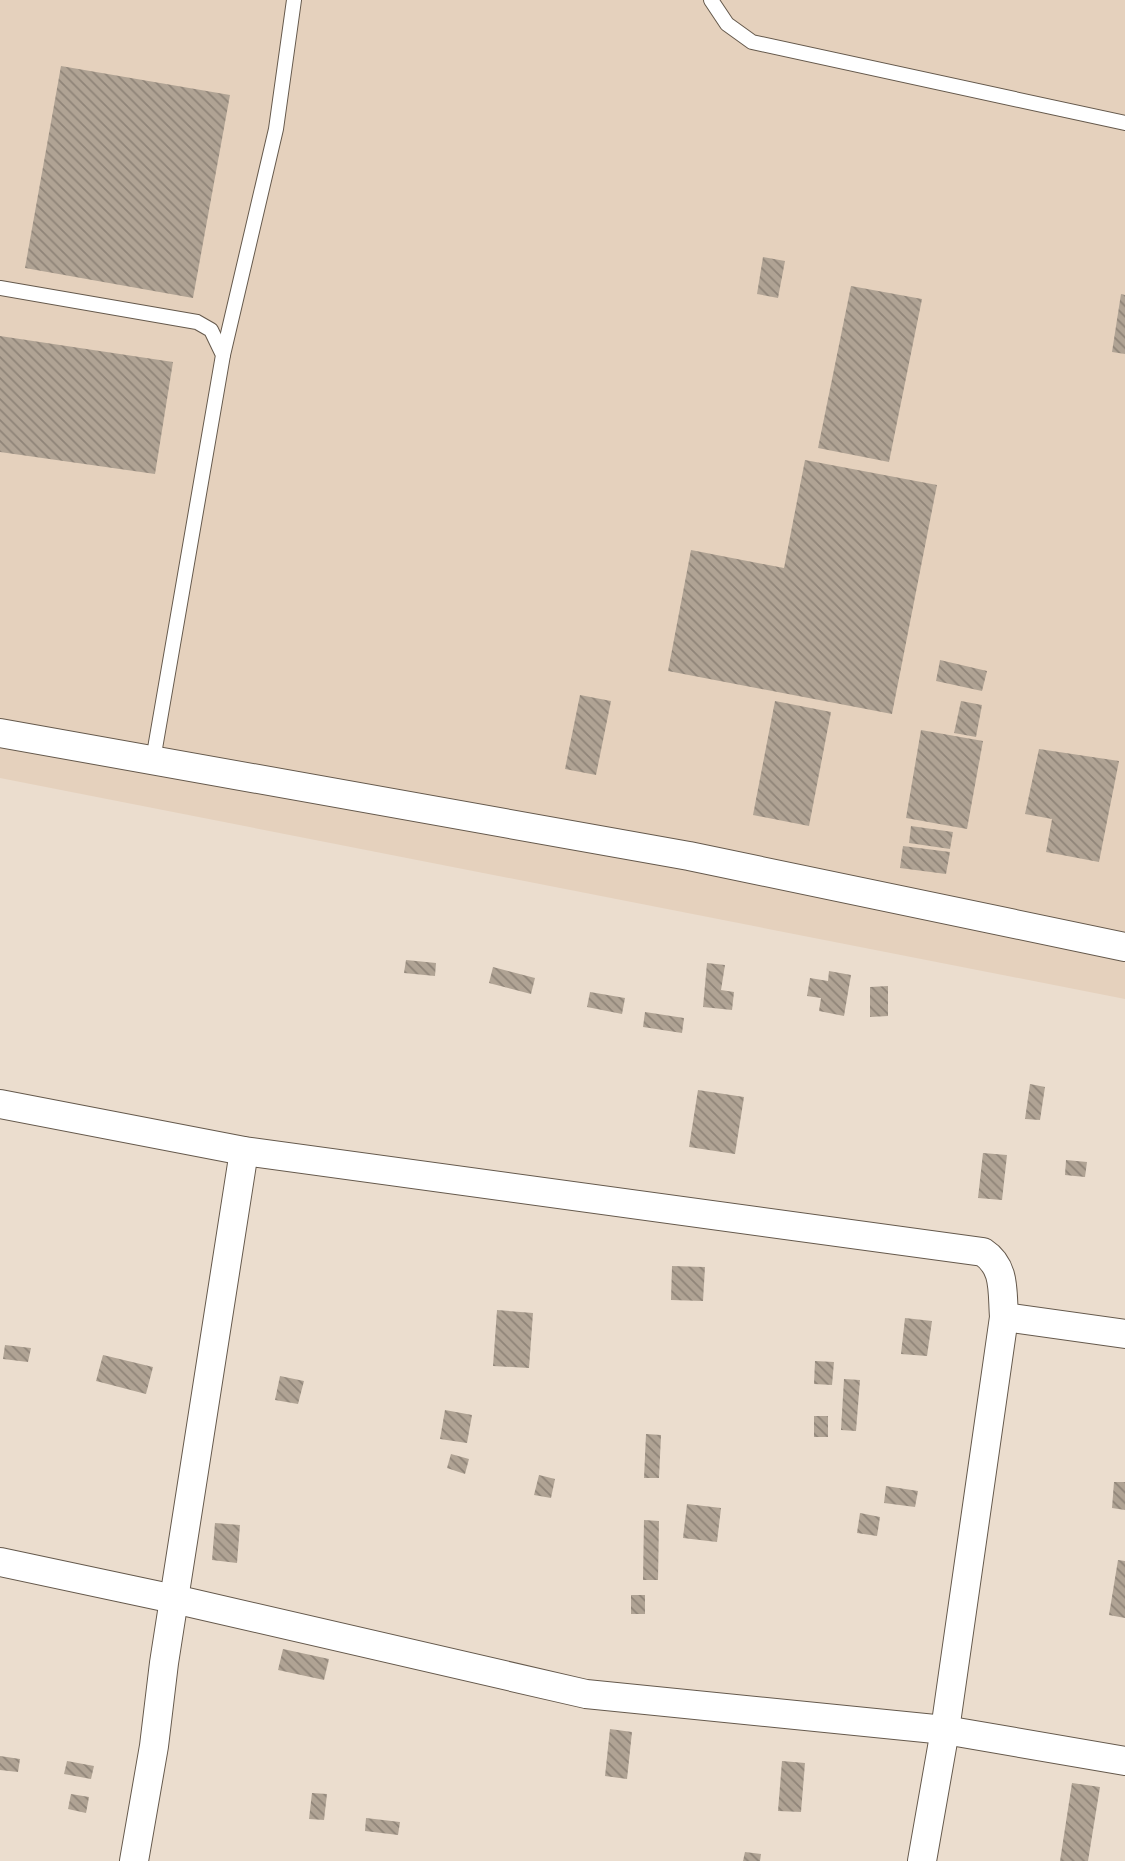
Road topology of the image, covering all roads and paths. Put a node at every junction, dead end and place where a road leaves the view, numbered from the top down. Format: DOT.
graph roads {
  1 [pos="294,0"];
  2 [pos="711,0"];
  3 [pos="1125,123"];
  4 [pos="0,288"];
  5 [pos="223,355"];
  6 [pos="0,733"];
  7 [pos="153,760"];
  8 [pos="1125,947"];
  9 [pos="0,1104"];
  10 [pos="244,1152"];
  11 [pos="1004,1317"];
  12 [pos="1125,1334"];
  13 [pos="0,1562"];
  14 [pos="174,1599"];
  15 [pos="945,1730"];
  16 [pos="1125,1761"];
  17 [pos="134,1861"];
  18 [pos="922,1861"];
  1 -- 5 [label="lane"];
  2 -- 3 [label="lane"];
  4 -- 5 [label="lane"];
  5 -- 7 [label="lane"];
  6 -- 7 [label="street"];
  7 -- 8 [label="street"];
  9 -- 10 [label="street"];
  10 -- 11 [label="street"];
  10 -- 14 [label="street"];
  11 -- 12 [label="street"];
  11 -- 15 [label="street"];
  13 -- 14 [label="street"];
  14 -- 15 [label="street"];
  14 -- 17 [label="street"];
  15 -- 16 [label="street"];
  15 -- 18 [label="street"];
}
